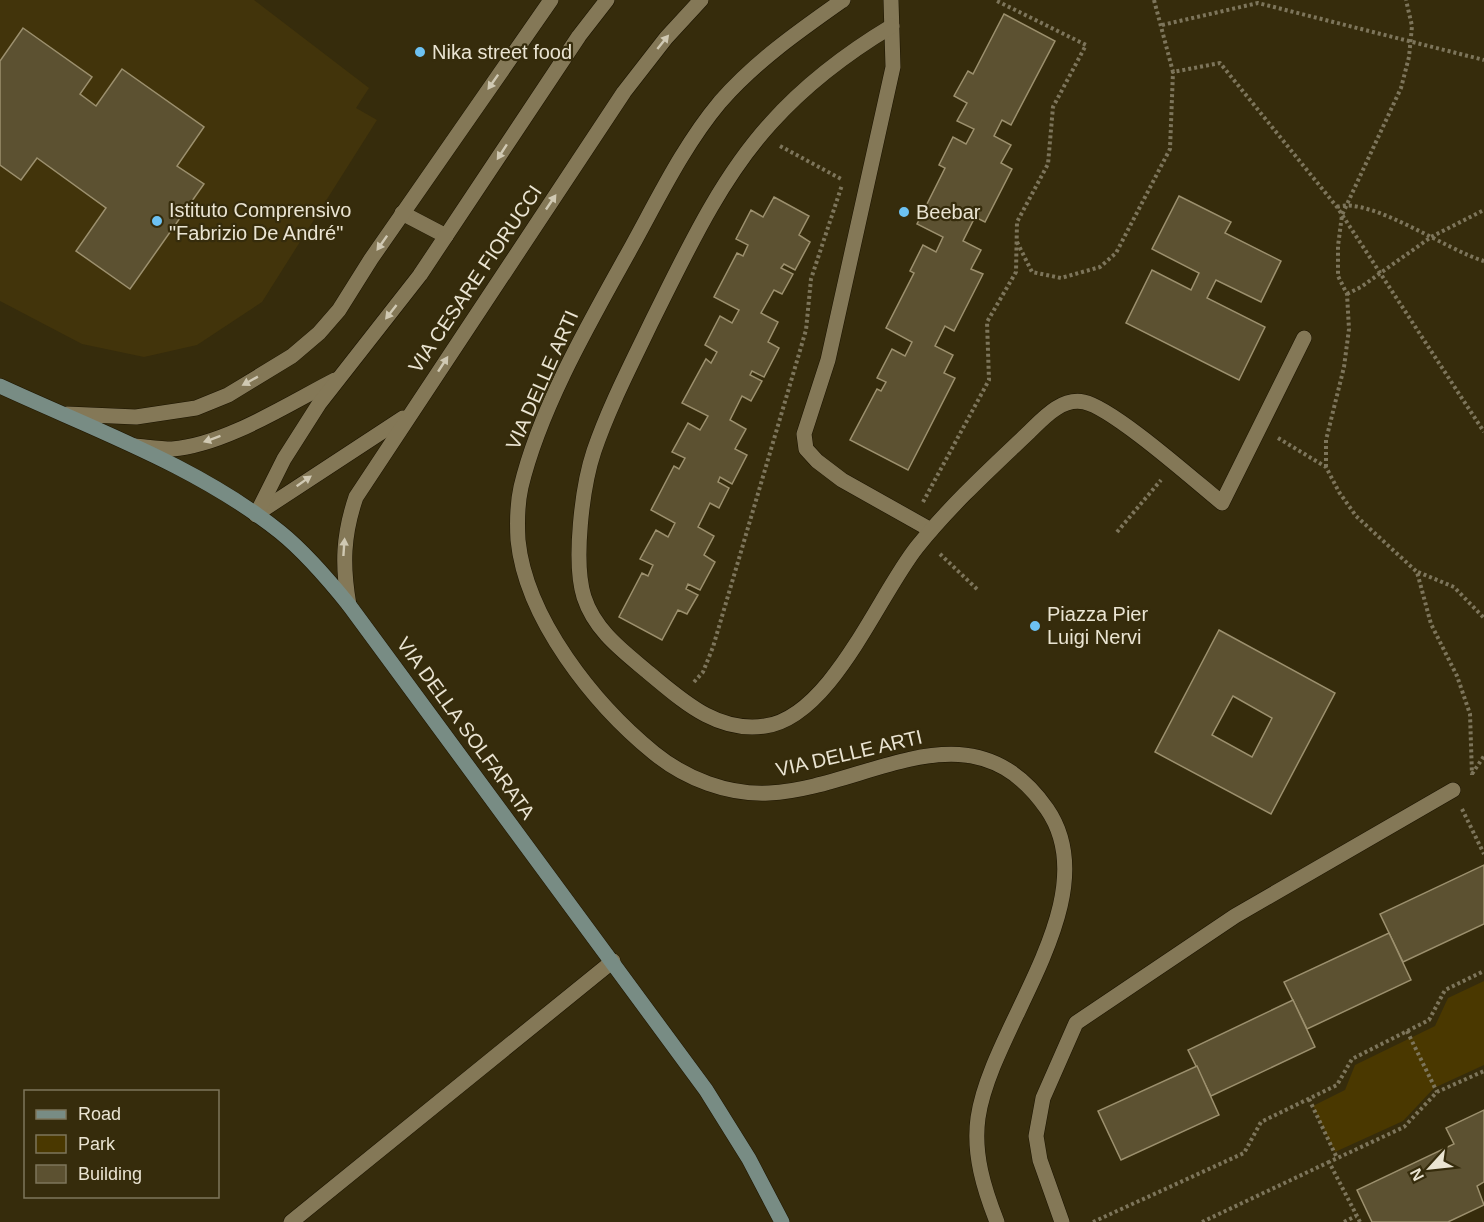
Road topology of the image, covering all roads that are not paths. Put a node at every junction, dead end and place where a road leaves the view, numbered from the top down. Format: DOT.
graph roads {
  1 [pos="551,0"];
  2 [pos="607,0"];
  3 [pos="701,0"];
  4 [pos="843,0"];
  5 [pos="891,0"];
  6 [pos="892,26"];
  7 [pos="402,213"];
  8 [pos="446,236"];
  9 [pos="1304,338"];
  10 [pos="341,377"];
  11 [pos="0,386"];
  12 [pos="411,413"];
  13 [pos="63,414"];
  14 [pos="135,446"];
  15 [pos="256,514"];
  16 [pos="928,535"];
  17 [pos="349,605"];
  18 [pos="1453,790"];
  19 [pos="613,961"];
  20 [pos="291,1222"];
  21 [pos="782,1222"];
  22 [pos="997,1222"];
  23 [pos="1062,1222"];
  1 -- 7 [label="street, one-way"];
  2 -- 8 [label="street, one-way"];
  12 -- 3 [label="street, VIA CESARE FIORUCCI, one-way"];
  4 -- 22 [label="street, VIA DELLE ARTI"];
  5 -- 6 [label="street"];
  6 -- 16 [label="street"];
  6 -- 16 [label="street"];
  7 -- 8 [label="street"];
  7 -- 13 [label="street, one-way"];
  8 -- 10 [label="street, one-way"];
  9 -- 16 [label="street"];
  10 -- 14 [label="street, one-way"];
  10 -- 15 [label="street"];
  11 -- 13 [label="main road, VIA DELLA SOLFARATA"];
  15 -- 12 [label="street, one-way"];
  17 -- 12 [label="street, VIA CESARE FIORUCCI, one-way"];
  13 -- 14 [label="main road, VIA DELLA SOLFARATA"];
  14 -- 15 [label="main road, VIA DELLA SOLFARATA"];
  15 -- 17 [label="main road, VIA DELLA SOLFARATA"];
  17 -- 19 [label="main road, VIA DELLA SOLFARATA"];
  18 -- 23 [label="street"];
  19 -- 20 [label="street"];
  19 -- 21 [label="main road, VIA DELLA SOLFARATA"];
}
